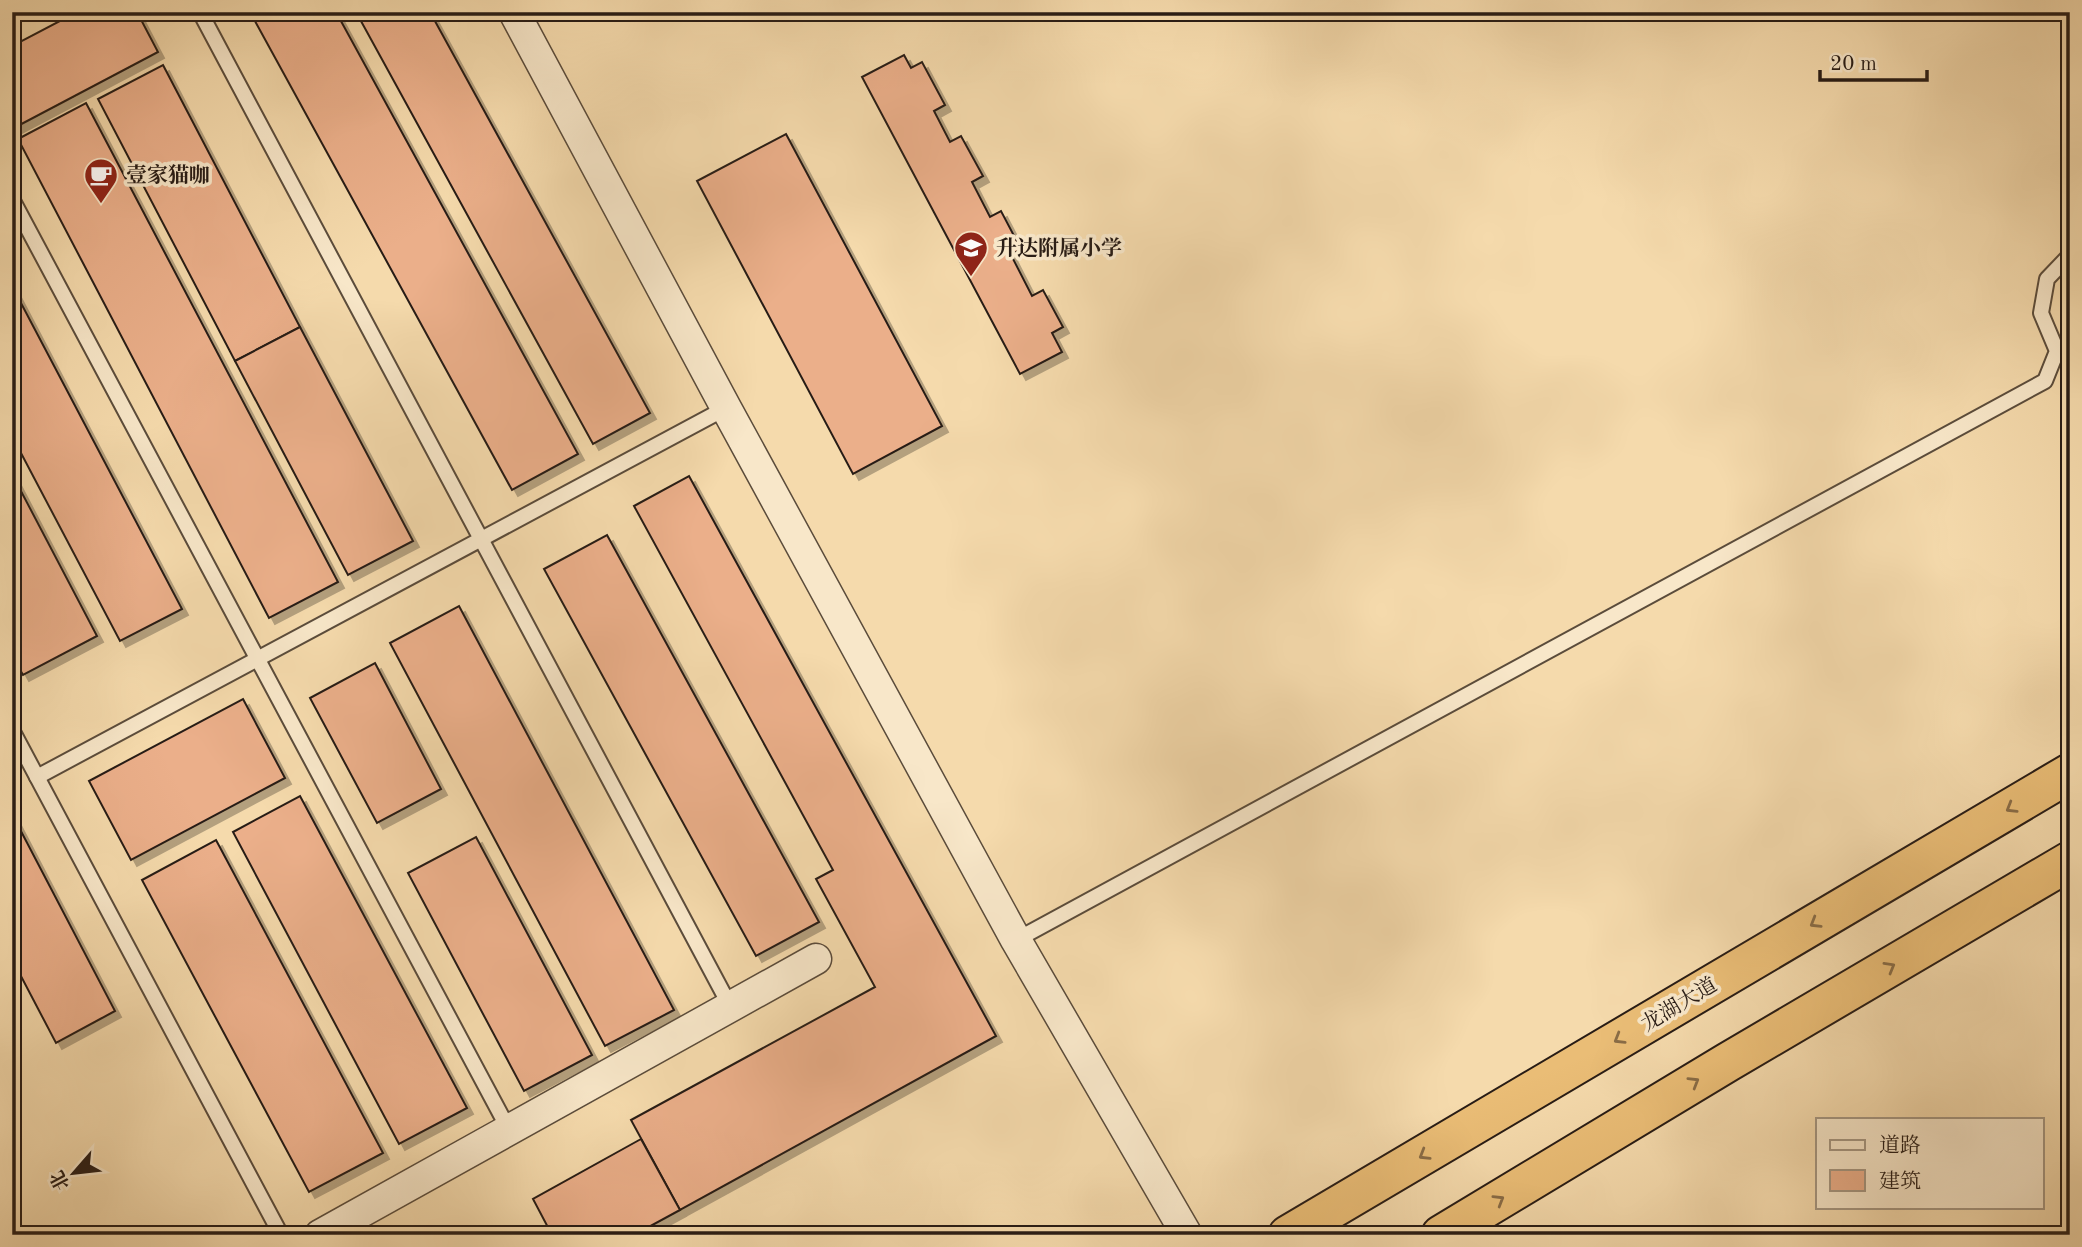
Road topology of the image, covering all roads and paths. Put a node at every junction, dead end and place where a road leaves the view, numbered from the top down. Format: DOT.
graph roads {
  1 [pos="200,12"];
  2 [pos="514,12"];
  3 [pos="12,199"];
  4 [pos="2070,255"];
  5 [pos="726,408"];
  6 [pos="481,540"];
  7 [pos="258,659"];
  8 [pos="12,730"];
  9 [pos="2070,773"];
  10 [pos="37,777"];
  11 [pos="2070,862"];
  12 [pos="1016,940"];
  13 [pos="816,959"];
  14 [pos="730,1006"];
  15 [pos="509,1130"];
  16 [pos="281,1235"];
  17 [pos="320,1235"];
  18 [pos="1187,1235"];
  19 [pos="1288,1235"];
  20 [pos="1440,1235"];
  1 -- 6 [label="lane"];
  2 -- 5 [label="street"];
  3 -- 7 [label="lane"];
  4 -- 12 [label="lane"];
  5 -- 6 [label="lane"];
  5 -- 12 [label="street"];
  6 -- 7 [label="lane"];
  6 -- 14 [label="lane"];
  7 -- 10 [label="lane"];
  7 -- 15 [label="lane"];
  8 -- 10 [label="lane"];
  9 -- 19 [label="highway, 龙湖大道, one-way"];
  10 -- 16 [label="lane"];
  20 -- 11 [label="highway, one-way"];
  12 -- 18 [label="street"];
  13 -- 14 [label="street"];
  14 -- 15 [label="street"];
  15 -- 17 [label="street"];
}
